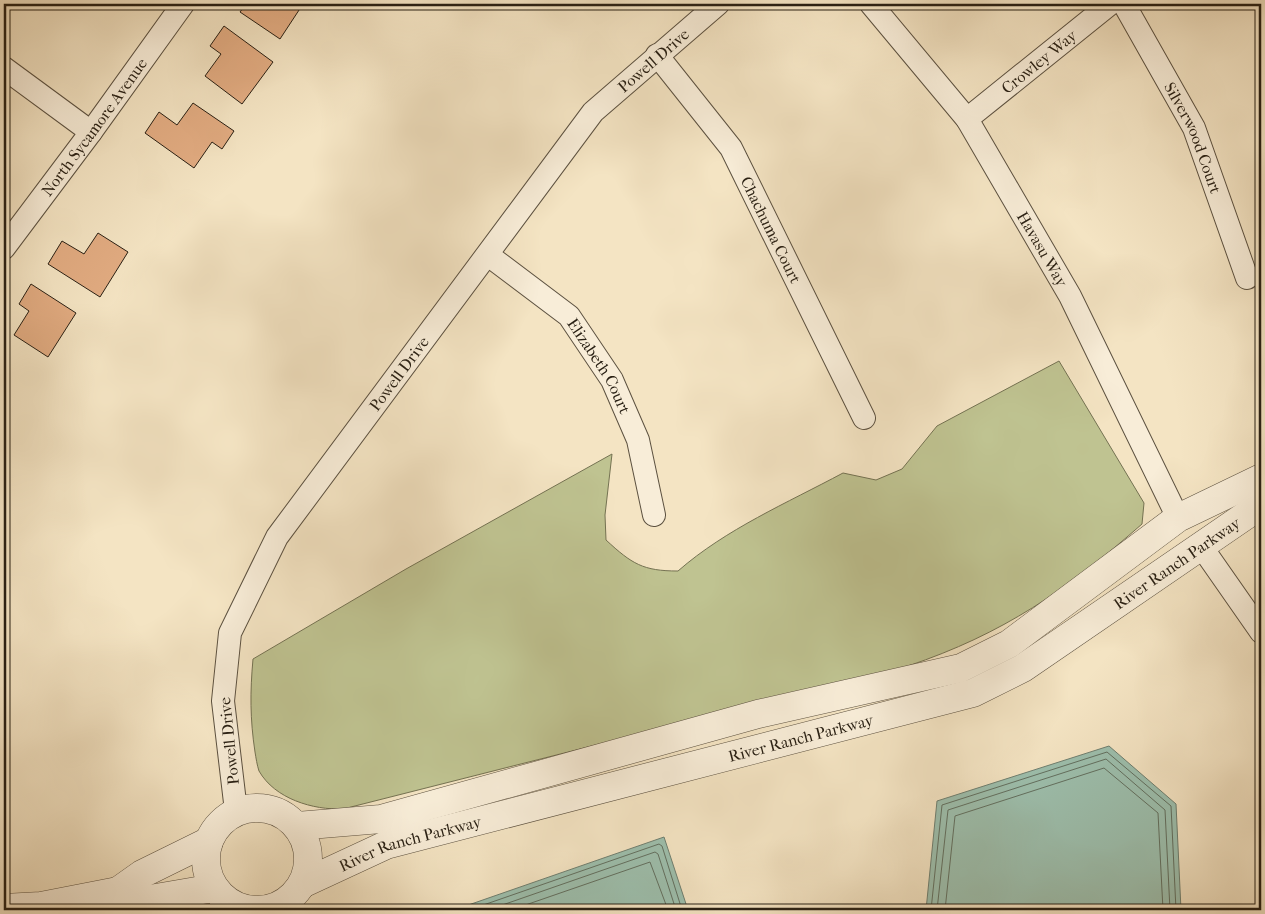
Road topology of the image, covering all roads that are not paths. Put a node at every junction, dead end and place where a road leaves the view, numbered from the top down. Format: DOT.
graph roads {
  1 [pos="183,4"];
  2 [pos="718,4"];
  3 [pos="871,4"];
  4 [pos="1110,4"];
  5 [pos="1124,4"];
  6 [pos="657,55"];
  7 [pos="4,68"];
  8 [pos="967,119"];
  9 [pos="91,132"];
  10 [pos="4,248"];
  11 [pos="488,255"];
  12 [pos="1246,278"];
  13 [pos="864,418"];
  14 [pos="1261,478"];
  15 [pos="1261,505"];
  16 [pos="654,515"];
  17 [pos="1178,518"];
  18 [pos="1201,546"];
  19 [pos="1261,632"];
  20 [pos="236,811"];
  21 [pos="297,826"];
  22 [pos="209,840"];
  23 [pos="302,884"];
  24 [pos="214,888"];
  25 [pos="118,891"];
  26 [pos="4,908"];
  1 -- 9 [label="street, North Sycamore Avenue"];
  2 -- 6 [label="street, Powell Drive"];
  3 -- 8 [label="street, Havasu Way"];
  4 -- 8 [label="street, Crowley Way"];
  5 -- 12 [label="street, Silverwood Court"];
  6 -- 11 [label="street, Powell Drive"];
  6 -- 13 [label="street, Chachuma Court"];
  7 -- 9 [label="street"];
  8 -- 17 [label="street, Havasu Way"];
  9 -- 10 [label="street, North Sycamore Avenue"];
  11 -- 16 [label="street, Elizabeth Court"];
  11 -- 20 [label="street, Powell Drive"];
  14 -- 17 [label="street, River Ranch Parkway"];
  15 -- 18 [label="street, River Ranch Parkway"];
  17 -- 21 [label="street, River Ranch Parkway"];
  18 -- 19 [label="street"];
  18 -- 23 [label="street, River Ranch Parkway"];
  20 -- 21 [label="street"];
  20 -- 22 [label="street"];
  21 -- 23 [label="street"];
  22 -- 24 [label="street"];
  22 -- 25 [label="street"];
  23 -- 24 [label="street"];
  24 -- 25 [label="street"];
  25 -- 26 [label="street"];
}
